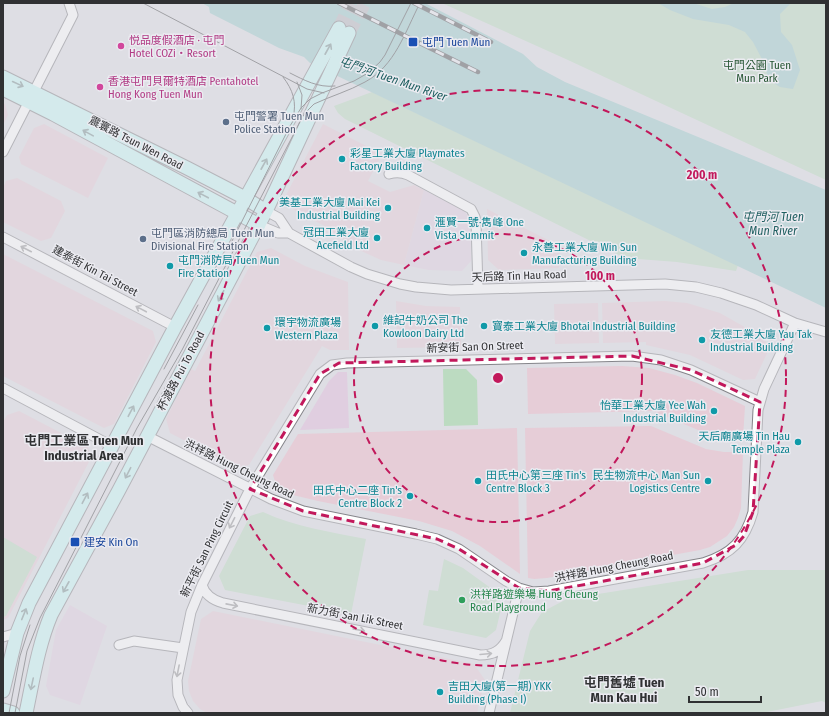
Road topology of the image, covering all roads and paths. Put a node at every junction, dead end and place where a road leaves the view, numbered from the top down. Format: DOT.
graph roads {
  1 [pos="69,3"];
  2 [pos="3,77"];
  3 [pos="3,89"];
  4 [pos="31,96"];
  5 [pos="3,152"];
  6 [pos="389,174"];
  7 [pos="245,198"];
  8 [pos="266,211"];
  9 [pos="237,213"];
  10 [pos="259,225"];
  11 [pos="289,233"];
  12 [pos="3,237"];
  13 [pos="478,289"];
  14 [pos="795,323"];
  15 [pos="175,327"];
  16 [pos="826,332"];
  17 [pos="3,388"];
  18 [pos="760,402"];
  19 [pos="147,436"];
  20 [pos="112,446"];
  21 [pos="250,489"];
  22 [pos="202,585"];
  23 [pos="519,588"];
  24 [pos="17,633"];
  25 [pos="3,637"];
  26 [pos="506,641"];
  27 [pos="119,645"];
  28 [pos="183,648"];
  29 [pos="5,680"];
  30 [pos="3,691"];
  31 [pos="3,710"];
  32 [pos="13,713"];
  33 [pos="26,713"];
  34 [pos="188,713"];
  35 [pos="489,713"];
  1 -- 4 [label="street"];
  2 -- 4 [label="main road, 震寰路 Tsun Wen Road, one-way"];
  3 -- 4 [label="main road, 震寰路 Tsun Wen Road"];
  4 -- 5 [label="street"];
  4 -- 7 [label="main road, 震寰路 Tsun Wen Road"];
  9 -- 4 [label="main road, 震寰路 Tsun Wen Road, one-way"];
  6 -- 13 [label="street"];
  7 -- 8 [label="main road, 震寰路 Tsun Wen Road"];
  7 -- 8 [label="main road, 杯渡路 Pui To Road, one-way"];
  7 -- 9 [label="main road, 杯渡路 Pui To Road"];
  8 -- 10 [label="main road, 杯渡路 Pui To Road"];
  8 -- 11 [label="street, 天后路 Tin Hau Road"];
  9 -- 10 [label="main road, 震寰路 Tsun Wen Road"];
  9 -- 15 [label="main road, 杯渡路 Pui To Road"];
  10 -- 11 [label="street, 天后路 Tin Hau Road"];
  10 -- 19 [label="main road, 杯渡路 Pui To Road, one-way"];
  11 -- 13 [label="street, 天后路 Tin Hau Road"];
  15 -- 12 [label="street, 建泰街 Kin Tai Street, one-way"];
  13 -- 14 [label="street, 天后路 Tin Hau Road"];
  14 -- 16 [label="street, 天后路 Tin Hau Road"];
  14 -- 18 [label="street, 洪祥路 Hung Cheung Road"];
  20 -- 15 [label="main road, 杯渡路 Pui To Road, one-way"];
  17 -- 20 [label="street"];
  18 -- 21 [label="street, 新安街 San On Street"];
  18 -- 23 [label="street, 洪祥路 Hung Cheung Road"];
  19 -- 21 [label="street, 洪祥路 Hung Cheung Road"];
  19 -- 33 [label="main road, 杯渡路 Pui To Road, one-way"];
  24 -- 20 [label="main road, 杯渡路 Pui To Road, one-way"];
  21 -- 22 [label="street, 新平街 San Ping Circuit, one-way"];
  21 -- 23 [label="street, 洪祥路 Hung Cheung Road"];
  22 -- 26 [label="street, 新力街 San Lik Street, one-way"];
  22 -- 28 [label="street, 新平街 San Ping Circuit"];
  23 -- 26 [label="street"];
  24 -- 25 [label="street"];
  24 -- 29 [label="main road, 杯渡路 Pui To Road"];
  26 -- 35 [label="street"];
  27 -- 28 [label="street"];
  28 -- 34 [label="street, 新平街 San Ping Circuit, one-way"];
  29 -- 30 [label="main road, 杯渡路 Pui To Road"];
  31 -- 32 [label="main road"];
}
